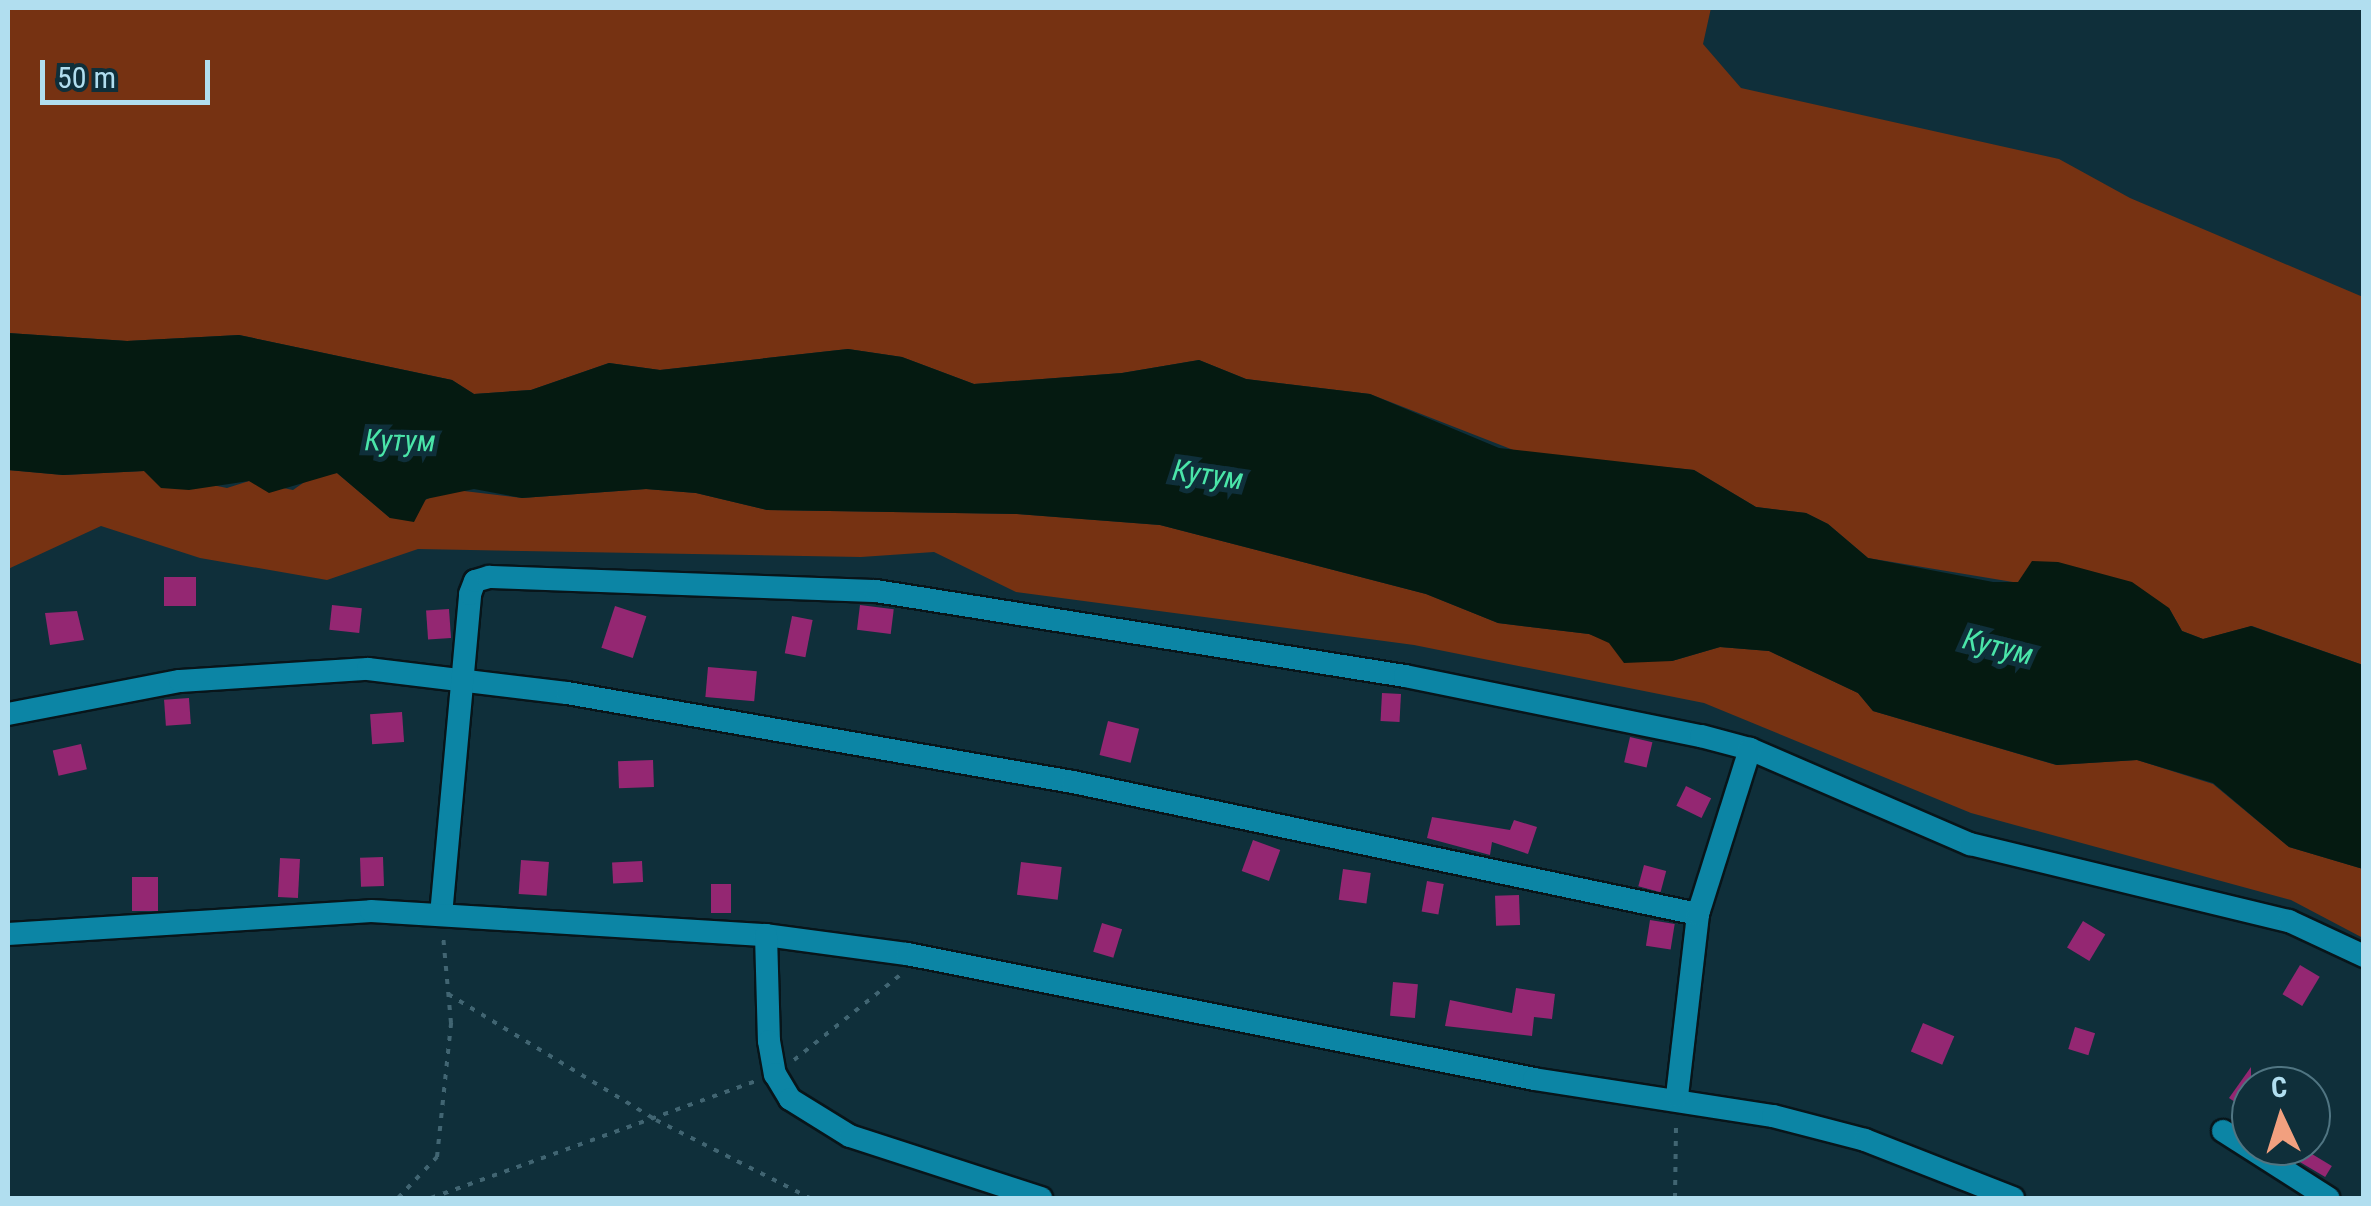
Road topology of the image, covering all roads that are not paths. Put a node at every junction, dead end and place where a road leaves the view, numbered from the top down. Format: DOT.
graph roads {
  1 [pos="463,684"];
  2 [pos="8,714"];
  3 [pos="1750,749"];
  4 [pos="1698,914"];
  5 [pos="441,915"];
  6 [pos="8,934"];
  7 [pos="766,935"];
  8 [pos="2364,956"];
  9 [pos="1676,1096"];
  10 [pos="2223,1132"];
  11 [pos="1041,1198"];
  12 [pos="2013,1198"];
  13 [pos="2328,1198"];
  1 -- 2 [label="street"];
  1 -- 3 [label="street"];
  1 -- 4 [label="street"];
  1 -- 5 [label="street"];
  3 -- 4 [label="street"];
  3 -- 8 [label="street"];
  4 -- 9 [label="street"];
  5 -- 6 [label="street"];
  5 -- 7 [label="street"];
  7 -- 9 [label="street"];
  7 -- 11 [label="street"];
  9 -- 12 [label="street"];
  10 -- 13 [label="street"];
}
